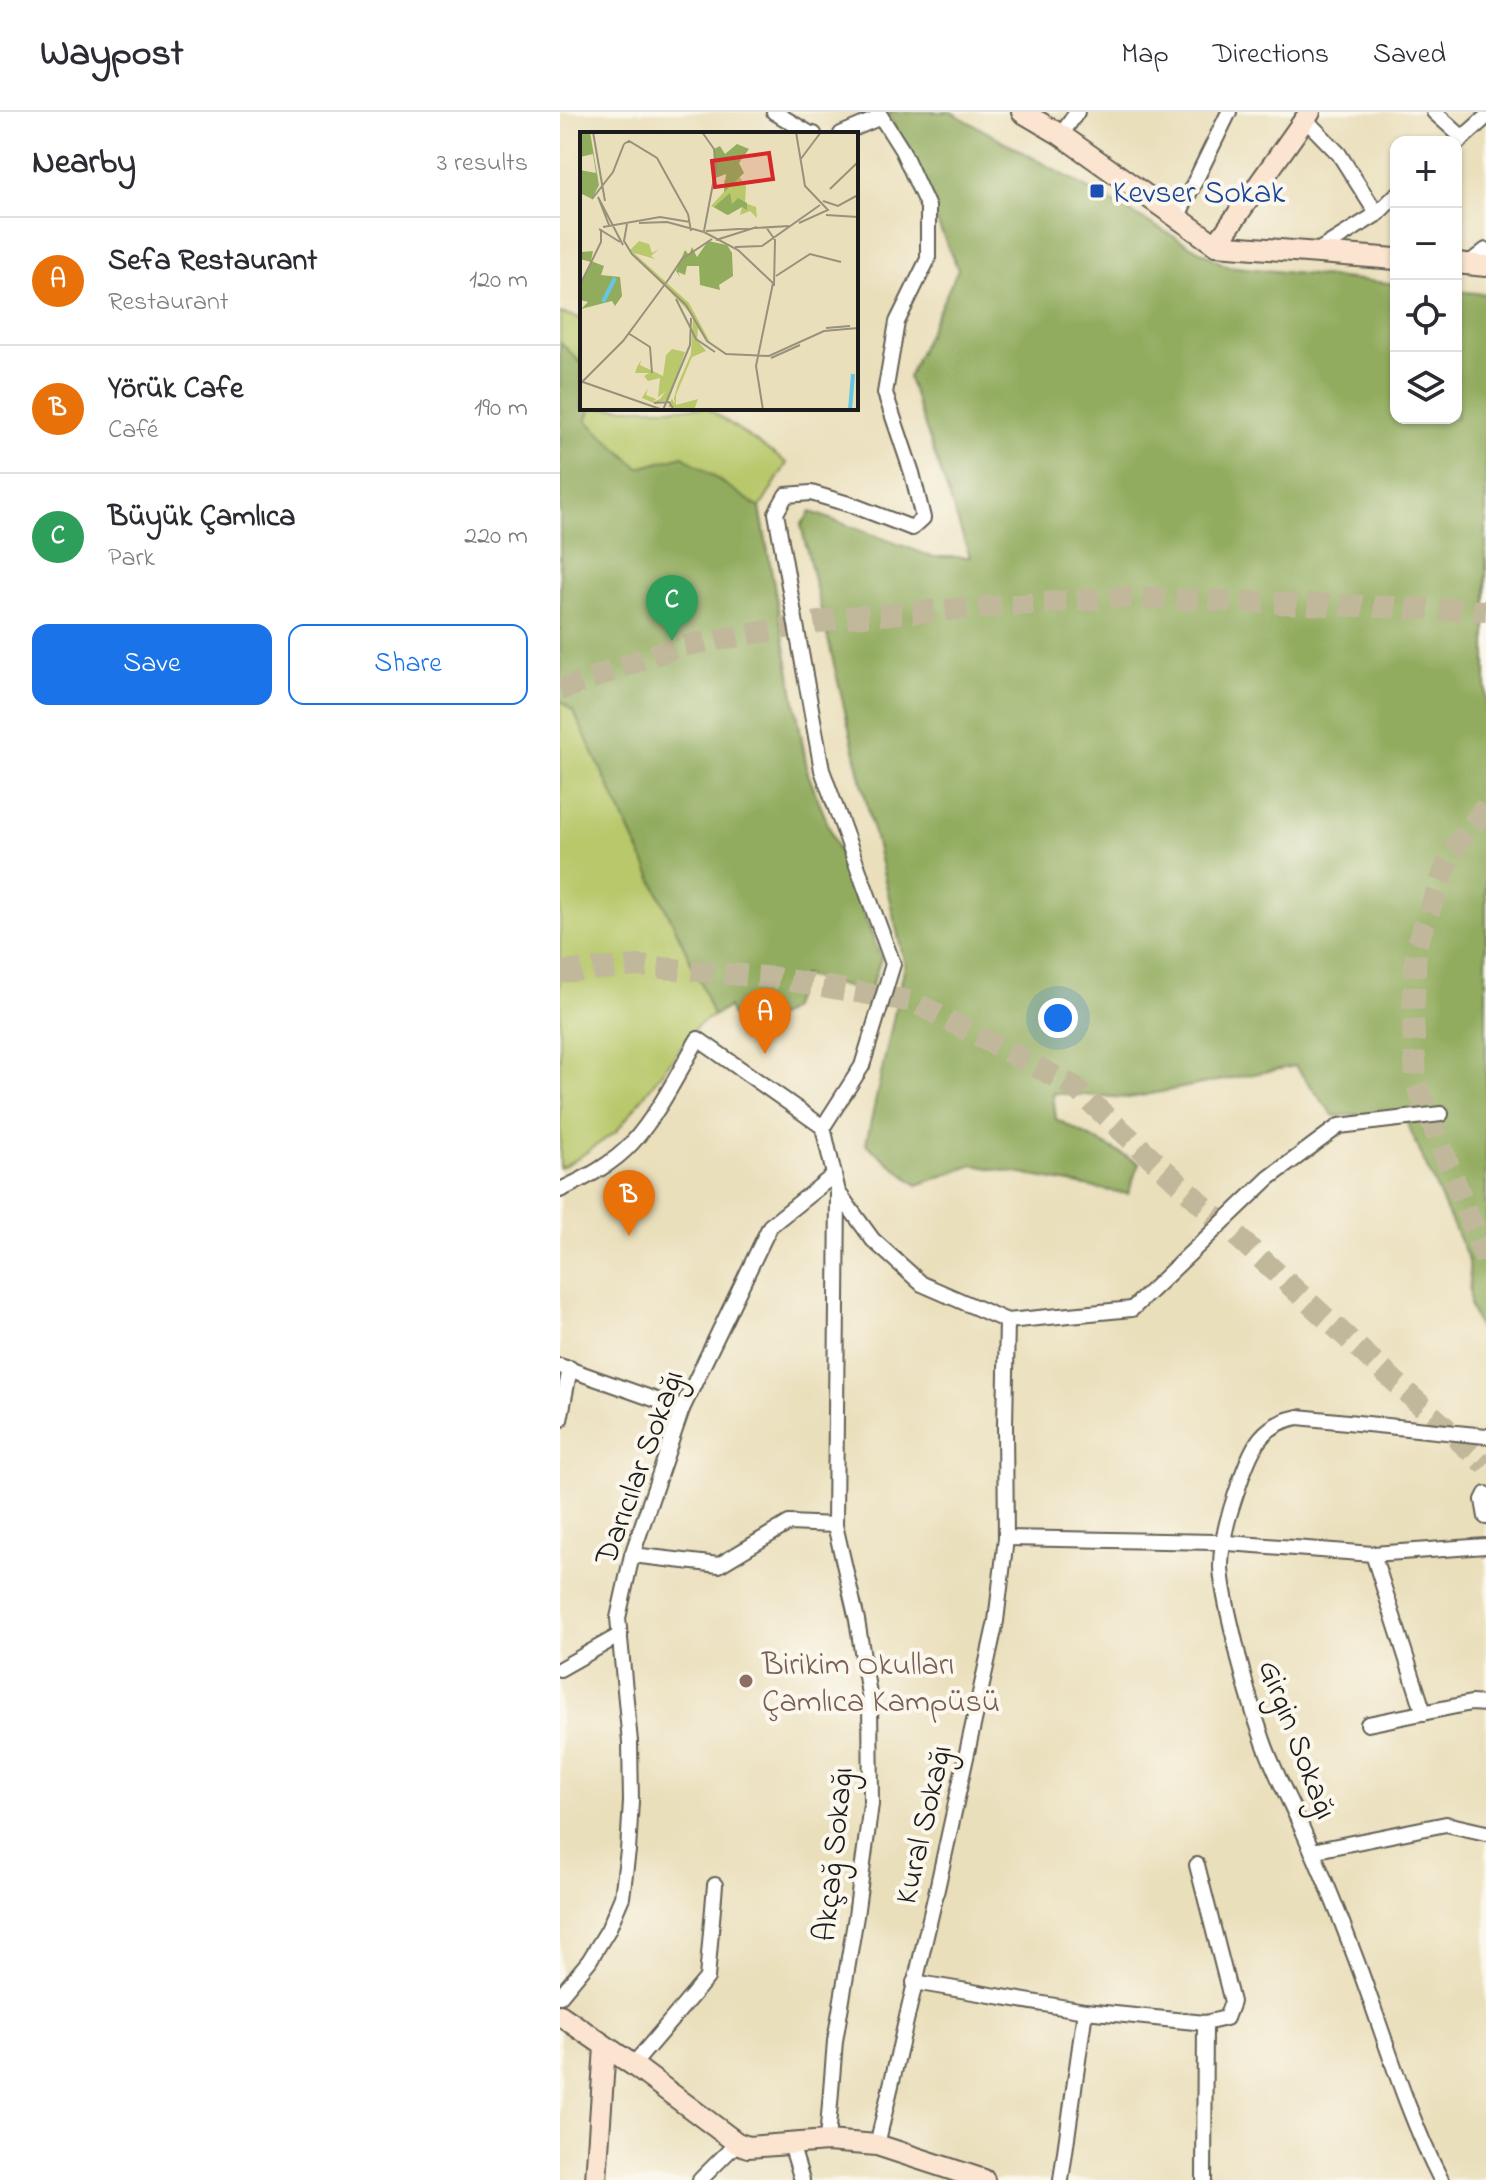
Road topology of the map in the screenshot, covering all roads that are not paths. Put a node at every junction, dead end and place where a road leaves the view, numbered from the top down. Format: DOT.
graph roads {
  1 [pos="774,112"];
  2 [pos="1022,112"];
  3 [pos="1077,112"];
  4 [pos="1229,112"];
  5 [pos="1434,112"];
  6 [pos="880,114"];
  7 [pos="1308,116"];
  8 [pos="1486,117"];
  9 [pos="807,132"];
  10 [pos="845,132"];
  11 [pos="1061,135"];
  12 [pos="1455,136"];
  13 [pos="1462,138"];
  14 [pos="1390,201"];
  15 [pos="1377,214"];
  16 [pos="1177,218"];
  17 [pos="1216,245"];
  18 [pos="1486,250"];
  19 [pos="1316,253"];
  20 [pos="1390,259"];
  21 [pos="1470,265"];
  22 [pos="1441,1114"];
  23 [pos="823,1127"];
  24 [pos="834,1175"];
  25 [pos="560,1190"];
  26 [pos="838,1192"];
  27 [pos="1007,1321"];
  28 [pos="565,1367"];
  29 [pos="682,1409"];
  30 [pos="560,1420"];
  31 [pos="1486,1436"];
  32 [pos="1486,1494"];
  33 [pos="1486,1517"];
  34 [pos="835,1525"];
  35 [pos="1006,1538"];
  36 [pos="1223,1543"];
  37 [pos="1486,1546"];
  38 [pos="1373,1554"];
  39 [pos="632,1555"];
  40 [pos="620,1635"];
  41 [pos="560,1669"];
  42 [pos="1486,1704"];
  43 [pos="1424,1713"];
  44 [pos="1368,1724"];
  45 [pos="1486,1833"];
  46 [pos="1312,1851"];
  47 [pos="1197,1865"];
  48 [pos="715,1885"];
  49 [pos="914,1982"];
  50 [pos="560,1996"];
  51 [pos="1085,2011"];
  52 [pos="560,2015"];
  53 [pos="1205,2023"];
  54 [pos="605,2047"];
  55 [pos="633,2065"];
  56 [pos="827,2141"];
  57 [pos="737,2143"];
  58 [pos="791,2144"];
  59 [pos="877,2145"];
  60 [pos="596,2180"];
  61 [pos="700,2180"];
  62 [pos="802,2180"];
  63 [pos="984,2180"];
  64 [pos="1061,2180"];
  65 [pos="1204,2180"];
  66 [pos="1441,2180"];
  1 -- 9 [label="street"];
  2 -- 11 [label="street"];
  3 -- 11 [label="street"];
  4 -- 16 [label="street"];
  5 -- 12 [label="street"];
  6 -- 10 [label="street"];
  6 -- 23 [label="street"];
  7 -- 15 [label="street"];
  7 -- 17 [label="street"];
  8 -- 13 [label="street"];
  11 -- 16 [label="street"];
  14 -- 15 [label="street"];
  15 -- 19 [label="street"];
  16 -- 17 [label="street"];
  17 -- 19 [label="street"];
  18 -- 21 [label="street"];
  19 -- 20 [label="street"];
  22 -- 27 [label="street"];
  23 -- 24 [label="street"];
  23 -- 25 [label="street"];
  24 -- 26 [label="street"];
  24 -- 29 [label="street, Darıcılar Sokağı"];
  26 -- 27 [label="street"];
  26 -- 34 [label="street, Akçağ Sokağı"];
  27 -- 35 [label="street, Kural Sokağı"];
  28 -- 29 [label="street"];
  28 -- 30 [label="street"];
  29 -- 39 [label="street, Darıcılar Sokağı"];
  31 -- 36 [label="street, Girgin Sokağı"];
  32 -- 33 [label="street"];
  34 -- 39 [label="street"];
  34 -- 56 [label="street, Akçağ Sokağı"];
  35 -- 36 [label="street"];
  35 -- 49 [label="street, Kural Sokağı"];
  36 -- 38 [label="street"];
  36 -- 46 [label="street, Girgin Sokağı"];
  37 -- 38 [label="street"];
  38 -- 43 [label="street"];
  39 -- 40 [label="street, Darıcılar Sokağı"];
  40 -- 41 [label="street"];
  40 -- 50 [label="street, Darıcılar Sokağı"];
  42 -- 43 [label="street"];
  43 -- 44 [label="street"];
  45 -- 46 [label="street"];
  46 -- 66 [label="street, Girgin Sokağı"];
  47 -- 53 [label="street"];
  48 -- 55 [label="street"];
  49 -- 51 [label="street"];
  49 -- 59 [label="street, Kural Sokağı"];
  51 -- 53 [label="street"];
  51 -- 64 [label="street"];
  52 -- 54 [label="street"];
  53 -- 65 [label="street"];
  54 -- 55 [label="street"];
  54 -- 60 [label="street"];
  55 -- 57 [label="street"];
  56 -- 58 [label="street"];
  56 -- 59 [label="street"];
  57 -- 58 [label="street"];
  57 -- 61 [label="street"];
  58 -- 62 [label="street"];
  59 -- 63 [label="street"];
}
